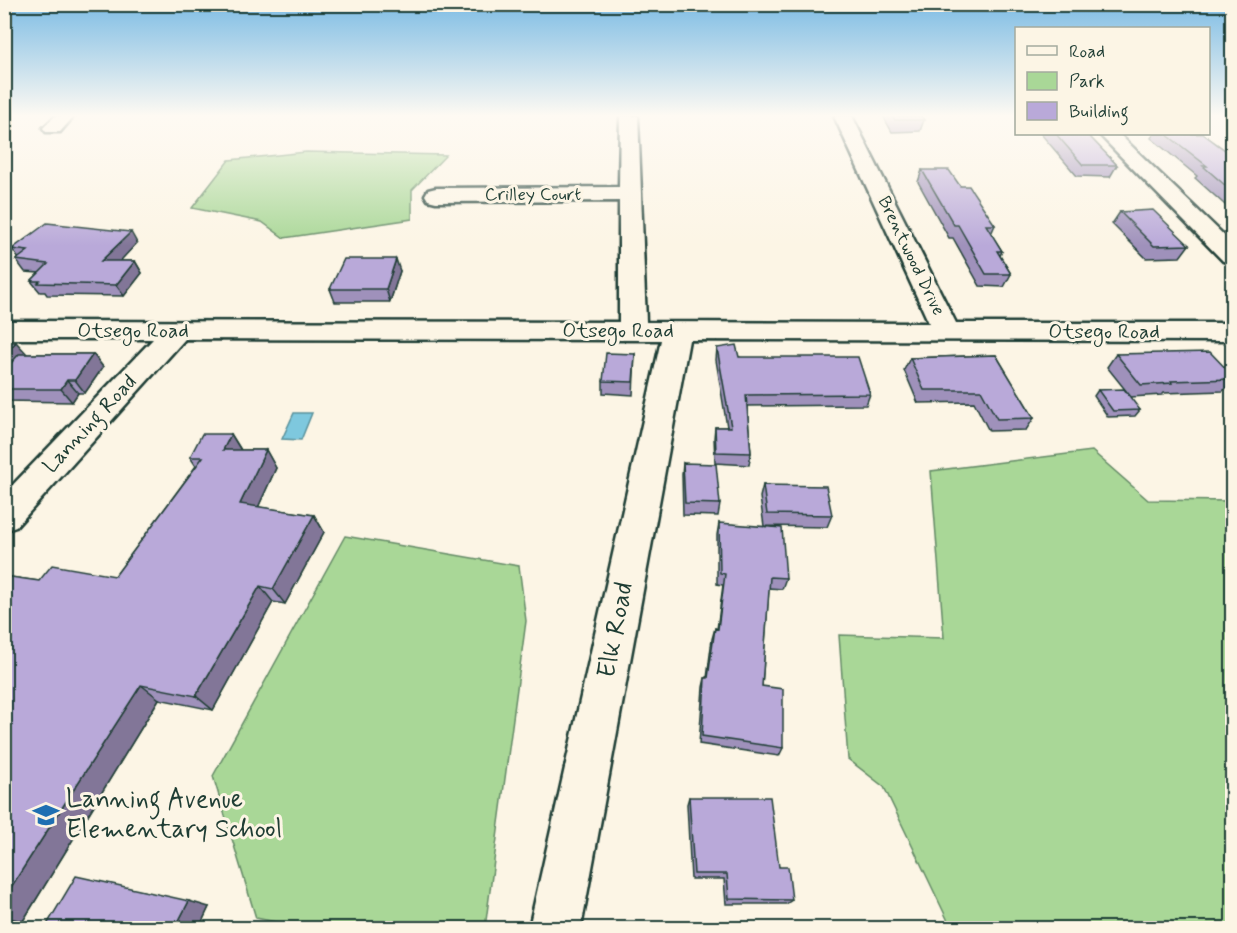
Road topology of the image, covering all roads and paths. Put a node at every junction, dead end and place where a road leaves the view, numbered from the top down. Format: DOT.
graph roads {
  1 [pos="630,160"];
  2 [pos="864,160"];
  3 [pos="1134,160"];
  4 [pos="630,194"];
  5 [pos="436,195"];
  6 [pos="1233,256"];
  7 [pos="4,330"];
  8 [pos="633,331"];
  9 [pos="176,332"];
  10 [pos="676,332"];
  11 [pos="948,332"];
  12 [pos="1233,332"];
  13 [pos="4,518"];
  14 [pos="555,928"];
  1 -- 4 [label="street"];
  2 -- 11 [label="street, Brentwood Drive"];
  3 -- 6 [label="street"];
  4 -- 5 [label="street, Crilley Court"];
  4 -- 8 [label="street"];
  7 -- 9 [label="street, Otsego Road"];
  8 -- 9 [label="street, Otsego Road"];
  8 -- 10 [label="street, Otsego Road"];
  9 -- 13 [label="street, Lanning Road"];
  10 -- 11 [label="street, Otsego Road"];
  10 -- 14 [label="street, Elk Road"];
  11 -- 12 [label="street, Otsego Road"];
}
